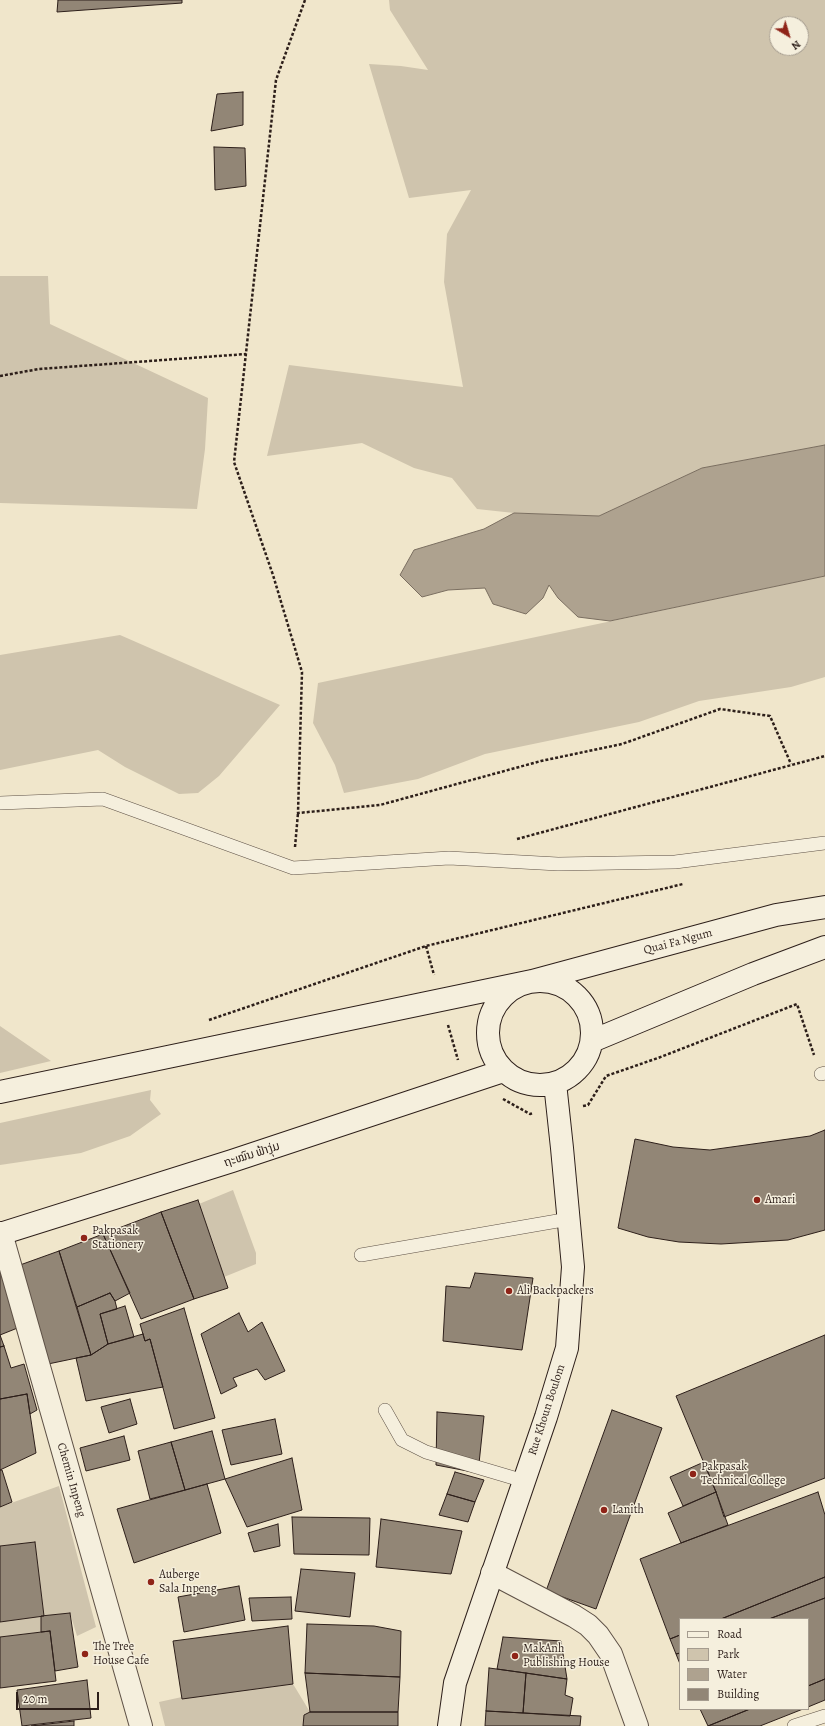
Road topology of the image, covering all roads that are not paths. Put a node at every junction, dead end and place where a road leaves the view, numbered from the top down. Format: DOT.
graph roads {
  1 [pos="0,803"];
  2 [pos="825,842"];
  3 [pos="825,906"];
  4 [pos="825,947"];
  5 [pos="532,981"];
  6 [pos="592,1041"];
  7 [pos="503,1070"];
  8 [pos="555,1084"];
  9 [pos="0,1092"];
  10 [pos="569,1219"];
  11 [pos="1,1234"];
  12 [pos="361,1255"];
  13 [pos="385,1410"];
  14 [pos="524,1481"];
  15 [pos="492,1573"];
  16 [pos="825,1716"];
  17 [pos="141,1726"];
  18 [pos="449,1726"];
  19 [pos="637,1726"];
  20 [pos="794,1726"];
  1 -- 2 [label="lane"];
  3 -- 5 [label="street, Quai Fa Ngum"];
  4 -- 6 [label="street"];
  5 -- 6 [label="street"];
  5 -- 7 [label="street"];
  5 -- 9 [label="street"];
  6 -- 8 [label="street"];
  7 -- 8 [label="street"];
  7 -- 11 [label="street, ຖະໝົນ ຟ້າງຸ່ມ"];
  8 -- 10 [label="street, Rue Khoun Boulom"];
  10 -- 12 [label="lane"];
  10 -- 14 [label="street, Rue Khoun Boulom"];
  11 -- 17 [label="street, Chemin Inpeng"];
  13 -- 14 [label="lane"];
  14 -- 15 [label="street, Rue Khoun Boulom"];
  15 -- 18 [label="street, Rue Khoun Boulom"];
  15 -- 19 [label="street"];
  16 -- 20 [label="lane"];
}
